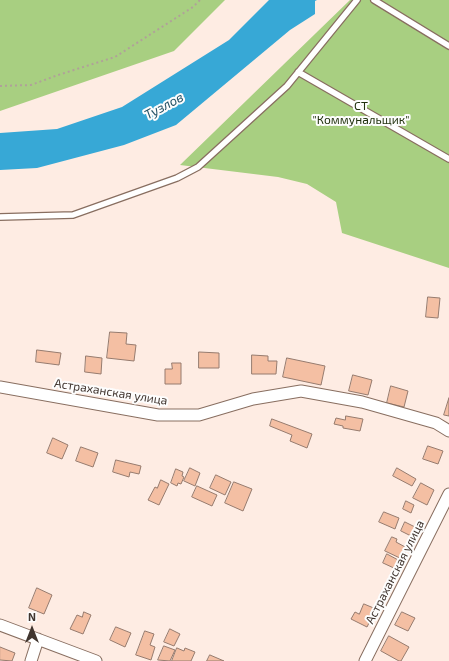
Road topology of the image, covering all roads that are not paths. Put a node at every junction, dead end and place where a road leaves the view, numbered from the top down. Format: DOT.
graph roads {
  1 [pos="357,0"];
  2 [pos="374,0"];
  3 [pos="449,46"];
  4 [pos="298,72"];
  5 [pos="449,159"];
  6 [pos="0,218"];
  7 [pos="0,387"];
  8 [pos="449,431"];
  9 [pos="449,494"];
  10 [pos="0,625"];
  11 [pos="38,639"];
  12 [pos="31,661"];
  13 [pos="96,661"];
  14 [pos="365,661"];
  1 -- 4 [label="lane"];
  2 -- 3 [label="lane"];
  4 -- 5 [label="lane"];
  4 -- 6 [label="lane"];
  7 -- 8 [label="street, Астраханская улица"];
  9 -- 14 [label="street, Астраханская улица"];
  10 -- 11 [label="street"];
  11 -- 12 [label="street"];
  11 -- 13 [label="street"];
}
